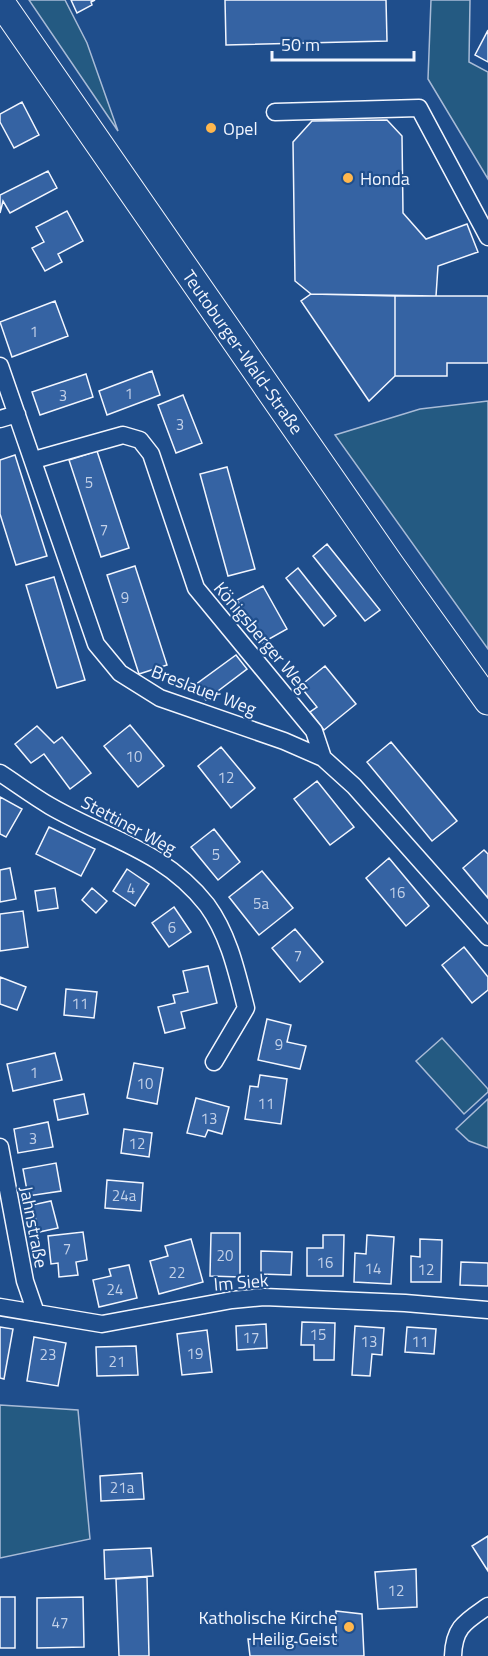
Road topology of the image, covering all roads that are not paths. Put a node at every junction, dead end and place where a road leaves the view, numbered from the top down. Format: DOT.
graph roads {
  1 [pos="2,10"];
  2 [pos="275,112"];
  3 [pos="488,237"];
  4 [pos="0,366"];
  5 [pos="17,414"];
  6 [pos="0,419"];
  7 [pos="34,460"];
  8 [pos="488,701"];
  9 [pos="323,758"];
  10 [pos="0,773"];
  11 [pos="488,937"];
  12 [pos="214,1062"];
  13 [pos="0,1147"];
  14 [pos="0,1306"];
  15 [pos="488,1310"];
  16 [pos="36,1313"];
  17 [pos="488,1606"];
  18 [pos="453,1656"];
  1 -- 8 [label="main road, Teutoburger-Wald-Straße"];
  2 -- 3 [label="street"];
  4 -- 5 [label="street, Breslauer Weg"];
  5 -- 6 [label="street"];
  5 -- 7 [label="street, Breslauer Weg"];
  7 -- 9 [label="street, Breslauer Weg"];
  7 -- 9 [label="street, Königsberger Weg"];
  9 -- 11 [label="street, Breslauer Weg"];
  10 -- 12 [label="street, Stettiner Weg"];
  13 -- 16 [label="street, Jahnstraße"];
  14 -- 16 [label="street, Im Siek"];
  15 -- 16 [label="street, Im Siek"];
  17 -- 18 [label="street"];
}
